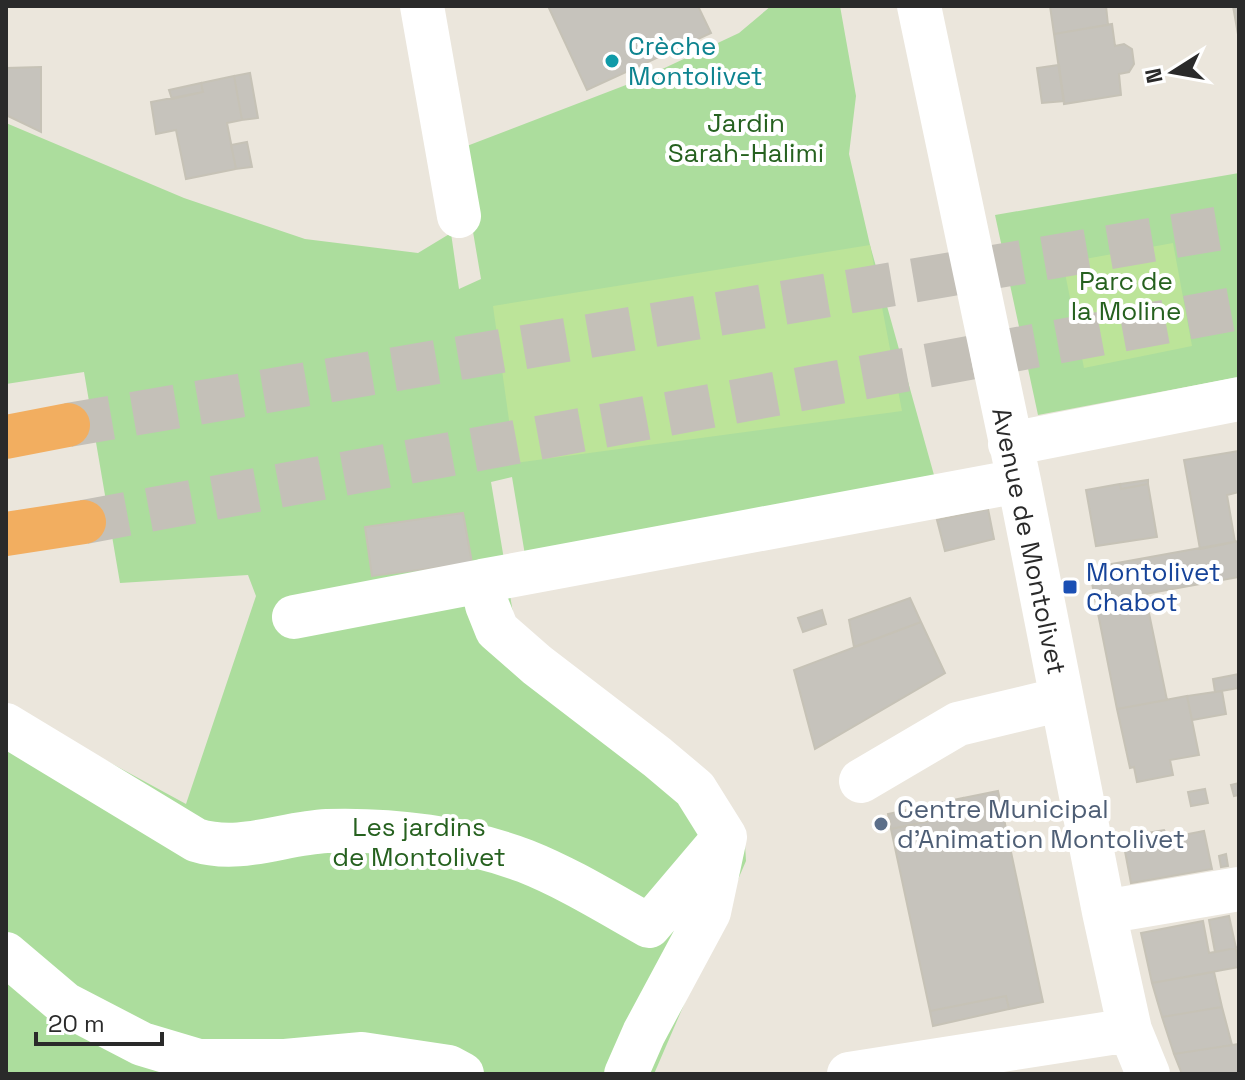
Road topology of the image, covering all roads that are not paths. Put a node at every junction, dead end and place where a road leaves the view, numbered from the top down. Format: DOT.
graph roads {
  1 [pos="422,6"];
  2 [pos="919,6"];
  3 [pos="459,216"];
  4 [pos="1239,399"];
  5 [pos="68,425"];
  6 [pos="6,437"];
  7 [pos="1014,462"];
  8 [pos="84,522"];
  9 [pos="6,534"];
  10 [pos="482,581"];
  11 [pos="294,617"];
  12 [pos="1062,699"];
  13 [pos="6,725"];
  14 [pos="861,781"];
  15 [pos="725,837"];
  16 [pos="1239,889"];
  17 [pos="1104,912"];
  18 [pos="6,954"];
  19 [pos="1130,1030"];
  20 [pos="462,1074"];
  21 [pos="626,1074"];
  22 [pos="849,1074"];
  23 [pos="1148,1074"];
  1 -- 3 [label="street"];
  2 -- 7 [label="street, Avenue de Montolivet"];
  4 -- 7 [label="street"];
  5 -- 6 [label="highway"];
  7 -- 10 [label="street"];
  7 -- 12 [label="street, Avenue de Montolivet"];
  8 -- 9 [label="highway"];
  10 -- 11 [label="street"];
  10 -- 15 [label="street"];
  12 -- 14 [label="street"];
  12 -- 17 [label="street, Avenue de Montolivet"];
  13 -- 15 [label="street"];
  15 -- 21 [label="street"];
  16 -- 17 [label="street"];
  17 -- 19 [label="street, Avenue de Montolivet"];
  18 -- 20 [label="street"];
  19 -- 22 [label="street"];
  19 -- 23 [label="street, Avenue de Montolivet"];
}
